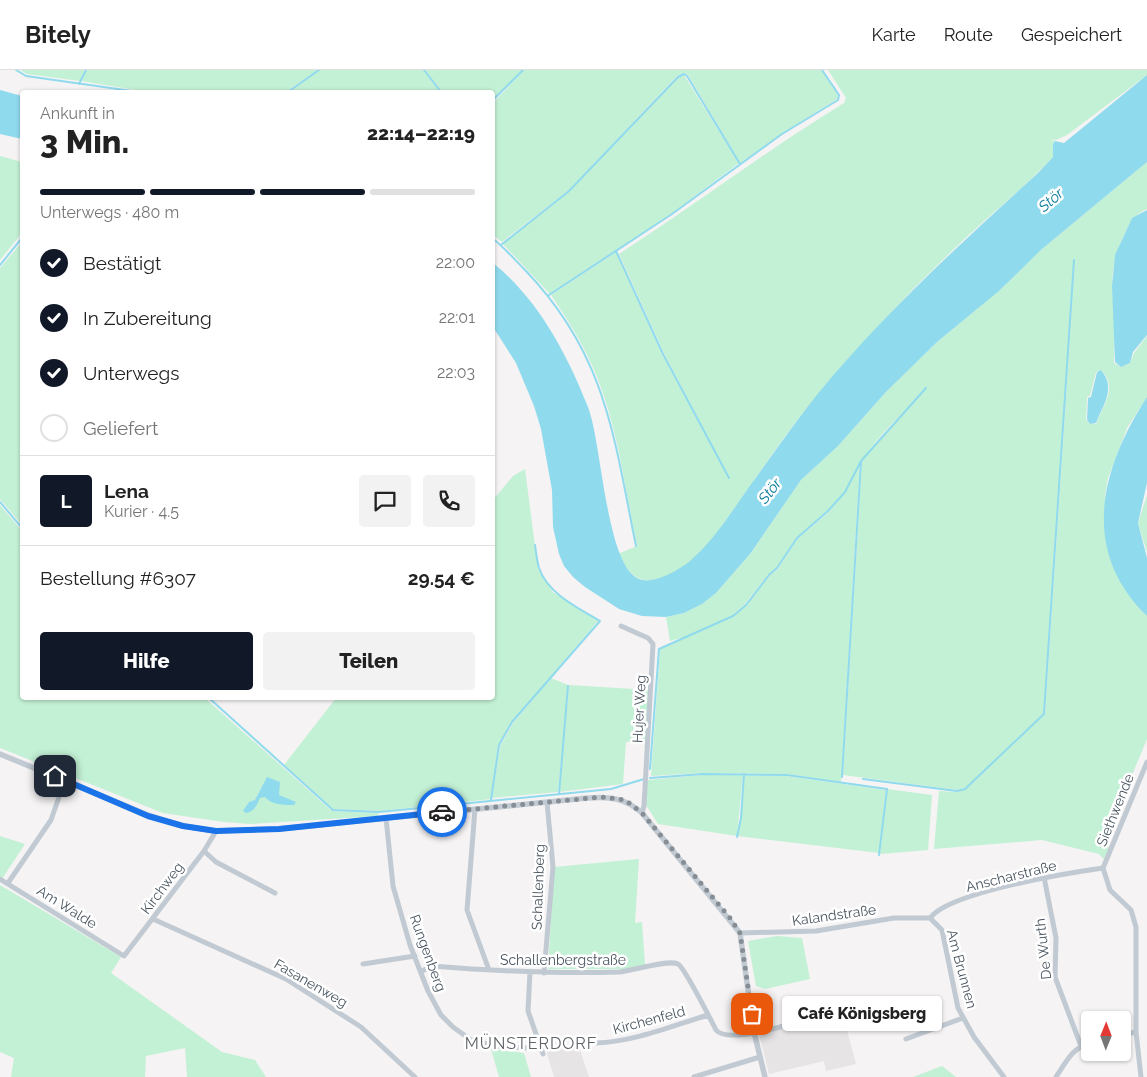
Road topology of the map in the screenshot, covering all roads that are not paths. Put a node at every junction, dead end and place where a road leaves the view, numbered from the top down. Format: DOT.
graph roads {
  1 [pos="622,626"];
  2 [pos="0,754"];
  3 [pos="1147,762"];
  4 [pos="65,780"];
  5 [pos="547,802"];
  6 [pos="475,809"];
  7 [pos="642,813"];
  8 [pos="386,818"];
  9 [pos="216,831"];
  10 [pos="204,851"];
  11 [pos="1103,868"];
  12 [pos="1044,877"];
  13 [pos="0,879"];
  14 [pos="8,883"];
  15 [pos="275,893"];
  16 [pos="930,918"];
  17 [pos="153,919"];
  18 [pos="740,933"];
  19 [pos="122,954"];
  20 [pos="415,956"];
  21 [pos="363,964"];
  22 [pos="489,970"];
  23 [pos="422,971"];
  24 [pos="530,972"];
  25 [pos="544,973"];
  26 [pos="832,1012"];
  27 [pos="708,1015"];
  28 [pos="963,1018"];
  29 [pos="754,1032"];
  30 [pos="1136,1032"];
  31 [pos="1131,1033"];
  32 [pos="906,1039"];
  33 [pos="596,1043"];
  34 [pos="1081,1046"];
  35 [pos="760,1057"];
  36 [pos="1147,1072"];
  37 [pos="1141,1075"];
  38 [pos="415,1077"];
  39 [pos="694,1077"];
  40 [pos="765,1077"];
  41 [pos="1004,1077"];
  42 [pos="1056,1077"];
  1 -- 7 [label="street, Hujer Weg"];
  2 -- 4 [label="street"];
  3 -- 11 [label="street, Siethwende"];
  4 -- 9 [label="street"];
  4 -- 14 [label="street"];
  5 -- 6 [label="street"];
  5 -- 7 [label="street"];
  5 -- 25 [label="street, Schallenberg"];
  6 -- 8 [label="street"];
  6 -- 22 [label="street"];
  7 -- 18 [label="street"];
  8 -- 9 [label="street"];
  8 -- 20 [label="street, Rungenberg"];
  9 -- 10 [label="street, Kirchweg"];
  10 -- 15 [label="street"];
  10 -- 17 [label="street, Kirchweg"];
  11 -- 12 [label="street, Anscharstraße"];
  11 -- 30 [label="street"];
  12 -- 16 [label="street, Anscharstraße"];
  12 -- 34 [label="street, De Wurth"];
  13 -- 14 [label="street, Am Walde"];
  14 -- 19 [label="street, Am Walde"];
  16 -- 18 [label="street, Kalandstraße"];
  16 -- 28 [label="street, Am Brunnen"];
  17 -- 19 [label="street, Kirchweg"];
  17 -- 38 [label="street, Fasanenweg"];
  18 -- 29 [label="street"];
  20 -- 21 [label="street"];
  20 -- 23 [label="street, Rungenberg"];
  22 -- 23 [label="street, Schallenbergstraße"];
  22 -- 24 [label="street, Schallenbergstraße"];
  23 -- 24 [label="street, Rungenberg"];
  24 -- 25 [label="street, Schallenbergstraße"];
  25 -- 27 [label="street, Schallenbergstraße"];
  26 -- 29 [label="street"];
  27 -- 29 [label="street, Schallenbergstraße"];
  27 -- 33 [label="street, Kirchenfeld"];
  28 -- 32 [label="street"];
  28 -- 41 [label="street, Am Brunnen"];
  29 -- 35 [label="street"];
  30 -- 31 [label="street"];
  30 -- 37 [label="street"];
  34 -- 42 [label="street"];
  35 -- 39 [label="street"];
  35 -- 40 [label="street"];
  36 -- 37 [label="street"];
}
